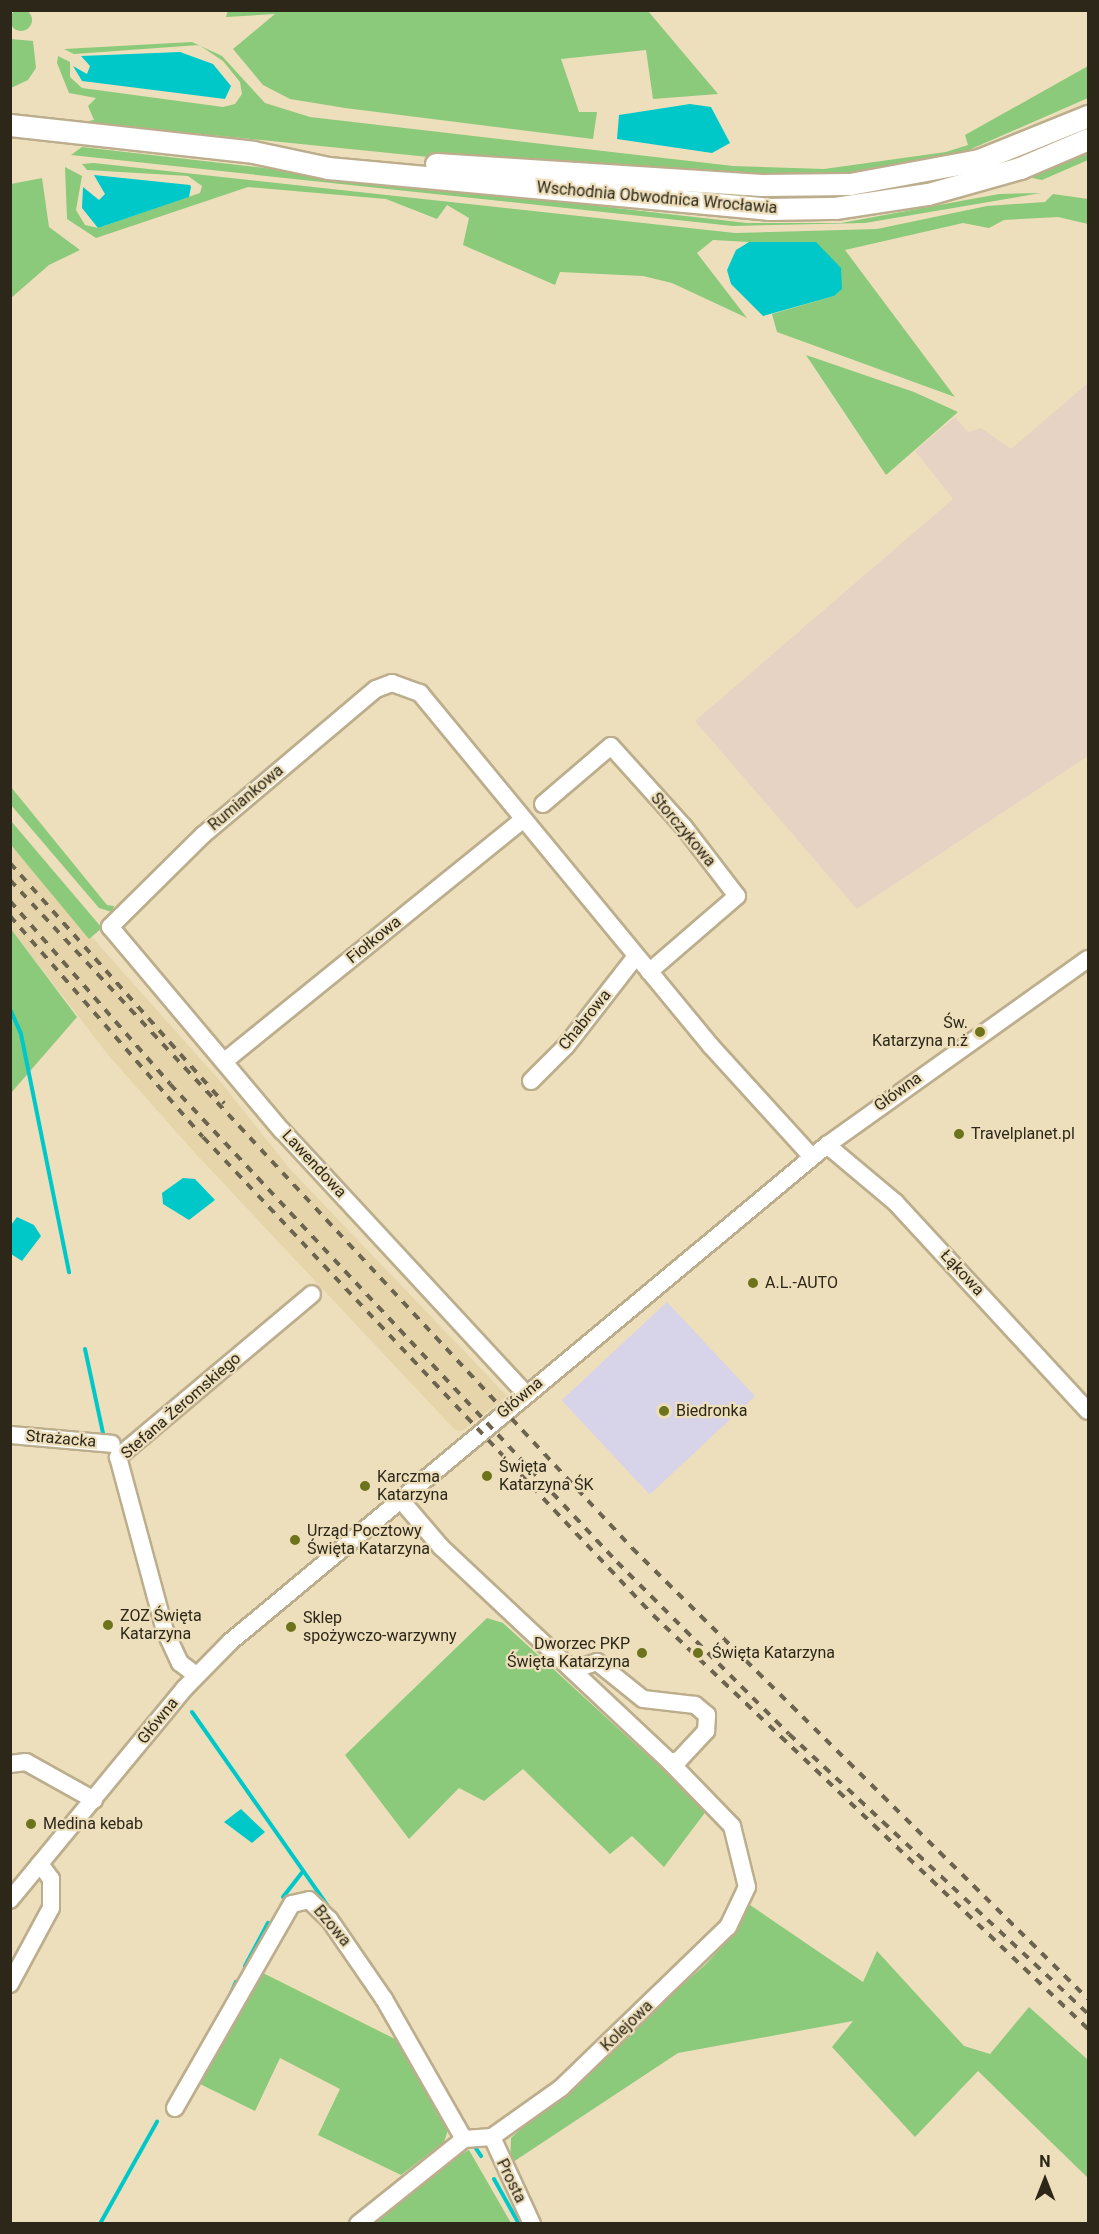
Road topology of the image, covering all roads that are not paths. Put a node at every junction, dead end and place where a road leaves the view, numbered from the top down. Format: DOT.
graph roads {
  1 [pos="1089,116"];
  2 [pos="10,124"];
  3 [pos="1089,140"];
  4 [pos="253,152"];
  5 [pos="543,804"];
  6 [pos="522,820"];
  7 [pos="110,927"];
  8 [pos="636,956"];
  9 [pos="1089,959"];
  10 [pos="649,972"];
  11 [pos="226,1060"];
  12 [pos="531,1082"];
  13 [pos="827,1145"];
  14 [pos="812,1157"];
  15 [pos="312,1294"];
  16 [pos="525,1393"];
  17 [pos="1089,1411"];
  18 [pos="10,1435"];
  19 [pos="112,1444"];
  20 [pos="400,1499"];
  21 [pos="572,1670"];
  22 [pos="196,1675"];
  23 [pos="670,1762"];
  24 [pos="10,1764"];
  25 [pos="94,1800"];
  26 [pos="40,1864"];
  27 [pos="10,1900"];
  28 [pos="10,1984"];
  29 [pos="175,2108"];
  30 [pos="492,2137"];
  31 [pos="464,2139"];
  32 [pos="358,2223"];
  33 [pos="532,2223"];
  1 -- 4 [label="main road, Wschodnia Obwodnica Wrocławia"];
  2 -- 4 [label="main road, Wschodnia Obwodnica Wrocławia"];
  3 -- 4 [label="main road, Wschodnia Obwodnica Wrocławia"];
  5 -- 10 [label="street, Storczykowa"];
  6 -- 7 [label="street, Rumiankowa"];
  6 -- 8 [label="street"];
  6 -- 11 [label="street, Fiołkowa"];
  7 -- 11 [label="street, Lawendowa"];
  8 -- 10 [label="street"];
  8 -- 12 [label="street, Chabrowa"];
  9 -- 13 [label="street, Główna"];
  10 -- 14 [label="street"];
  11 -- 16 [label="street, Lawendowa"];
  13 -- 14 [label="street, Główna"];
  13 -- 17 [label="street, Łąkowa"];
  14 -- 16 [label="street, Główna"];
  15 -- 22 [label="street, Stefana Żeromskiego"];
  16 -- 20 [label="street, Główna"];
  18 -- 19 [label="street, Strażacka"];
  20 -- 21 [label="street, Kolejowa"];
  20 -- 22 [label="street, Główna"];
  21 -- 23 [label="street, Kolejowa"];
  21 -- 23 [label="street"];
  22 -- 25 [label="street, Główna"];
  23 -- 30 [label="street, Kolejowa"];
  24 -- 25 [label="street"];
  25 -- 26 [label="street, Główna"];
  26 -- 27 [label="street, Główna"];
  26 -- 28 [label="street"];
  29 -- 31 [label="street, Bzowa"];
  30 -- 31 [label="street"];
  30 -- 33 [label="street, Prosta"];
  31 -- 32 [label="street"];
}
